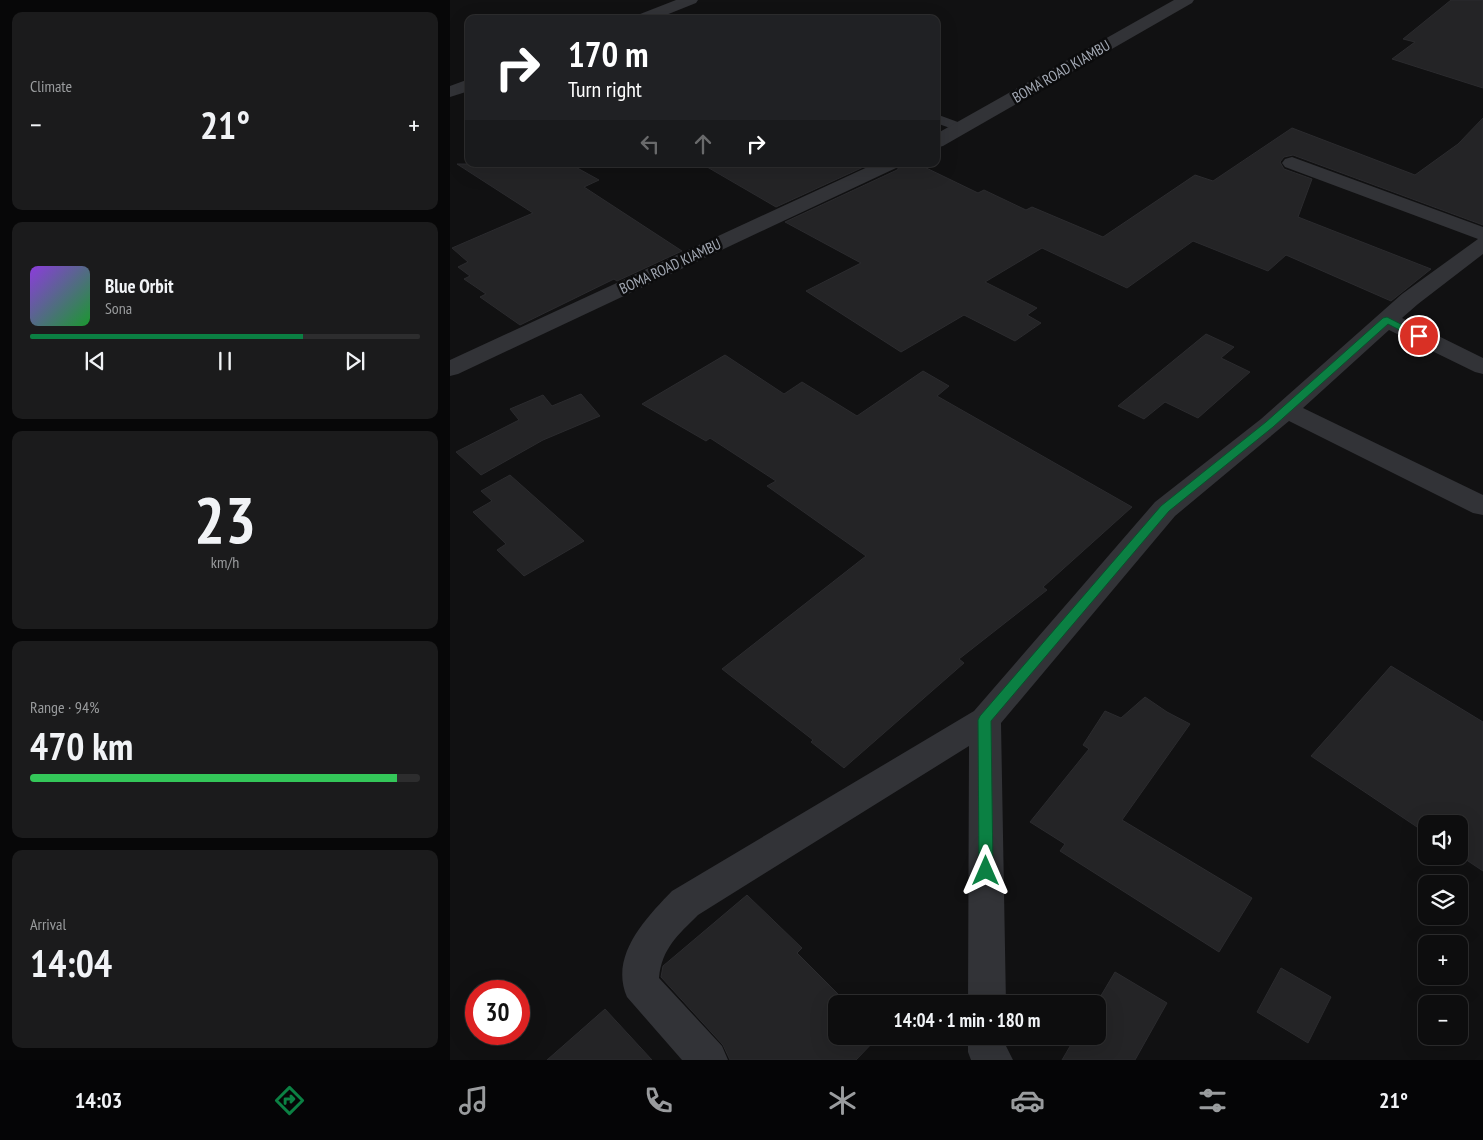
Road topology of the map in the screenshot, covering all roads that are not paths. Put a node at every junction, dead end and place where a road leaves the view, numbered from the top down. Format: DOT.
graph roads {
  1 [pos="690,0"];
  2 [pos="1186,0"];
  3 [pos="651,15"];
  4 [pos="465,86"];
  5 [pos="450,92"];
  6 [pos="940,120"];
  7 [pos="961,128"];
  8 [pos="940,140"];
  9 [pos="1292,163"];
  10 [pos="883,167"];
  11 [pos="1483,234"];
  12 [pos="1483,244"];
  13 [pos="1387,320"];
  14 [pos="1483,367"];
  15 [pos="450,369"];
  16 [pos="1286,410"];
  17 [pos="1483,506"];
  18 [pos="985,720"];
  19 [pos="987,995"];
  20 [pos="987,1045"];
  21 [pos="708,1060"];
  22 [pos="993,1060"];
  1 -- 3 [label="street"];
  2 -- 7 [label="street, BOMA ROAD KIAMBU"];
  4 -- 5 [label="street"];
  6 -- 7 [label="lane"];
  7 -- 8 [label="street, BOMA ROAD KIAMBU"];
  9 -- 11 [label="street"];
  10 -- 15 [label="street, BOMA ROAD KIAMBU"];
  12 -- 13 [label="street"];
  13 -- 14 [label="street"];
  13 -- 16 [label="street"];
  16 -- 17 [label="street"];
  16 -- 18 [label="street"];
  18 -- 19 [label="street"];
  18 -- 21 [label="street"];
  20 -- 22 [label="street"];
}
